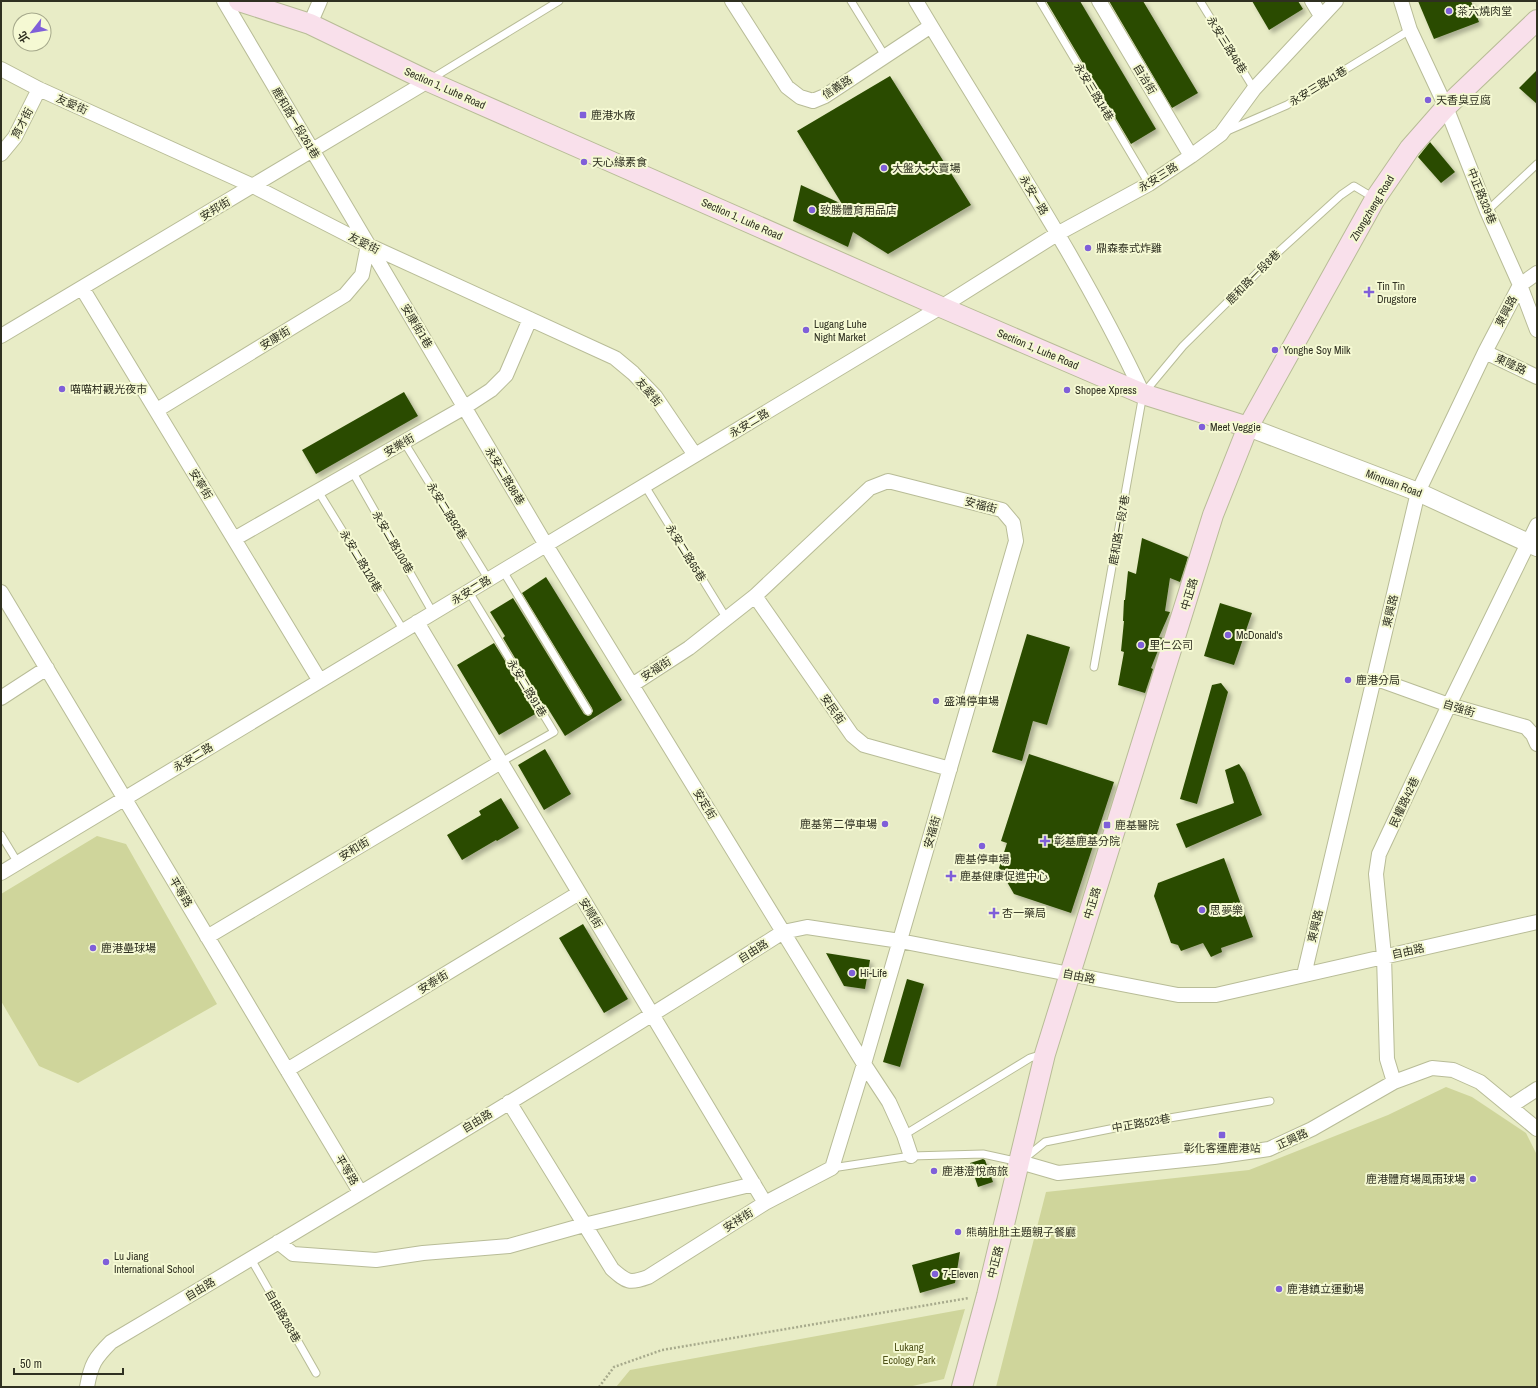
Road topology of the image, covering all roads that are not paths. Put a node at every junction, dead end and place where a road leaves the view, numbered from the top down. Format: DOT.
graph roads {
  1 [pos="224,1"];
  2 [pos="239,1"];
  3 [pos="320,1"];
  4 [pos="559,1"];
  5 [pos="732,1"];
  6 [pos="851,1"];
  7 [pos="916,1"];
  8 [pos="1040,1"];
  9 [pos="1100,1"];
  10 [pos="1200,1"];
  11 [pos="1312,1"];
  12 [pos="1336,1"];
  13 [pos="1400,1"];
  14 [pos="1321,16"];
  15 [pos="1537,20"];
  16 [pos="310,24"];
  17 [pos="931,26"];
  18 [pos="1410,30"];
  19 [pos="885,56"];
  20 [pos="1,69"];
  21 [pos="428,81"];
  22 [pos="39,89"];
  23 [pos="1254,89"];
  24 [pos="1446,107"];
  25 [pos="1221,134"];
  26 [pos="312,150"];
  27 [pos="1,154"];
  28 [pos="1191,156"];
  29 [pos="1537,164"];
  30 [pos="1149,184"];
  31 [pos="253,186"];
  32 [pos="1376,199"];
  33 [pos="1487,211"];
  34 [pos="1057,234"];
  35 [pos="368,245"];
  36 [pos="1537,273"];
  37 [pos="1520,285"];
  38 [pos="82,288"];
  39 [pos="941,307"];
  40 [pos="530,319"];
  41 [pos="1537,330"];
  42 [pos="1,336"];
  43 [pos="1485,352"];
  44 [pos="1537,376"];
  45 [pos="1143,394"];
  46 [pos="465,407"];
  47 [pos="156,410"];
  48 [pos="1248,427"];
  49 [pos="404,442"];
  50 [pos="695,455"];
  51 [pos="352,471"];
  52 [pos="644,486"];
  53 [pos="318,491"];
  54 [pos="1418,492"];
  55 [pos="1537,525"];
  56 [pos="234,539"];
  57 [pos="1533,544"];
  58 [pos="546,545"];
  59 [pos="503,571"];
  60 [pos="489,580"];
  61 [pos="1,592"];
  62 [pos="470,592"];
  63 [pos="756,596"];
  64 [pos="433,613"];
  65 [pos="727,620"];
  66 [pos="417,622"];
  67 [pos="404,631"];
  68 [pos="1094,667"];
  69 [pos="47,668"];
  70 [pos="1374,678"];
  71 [pos="320,681"];
  72 [pos="632,685"];
  73 [pos="1,698"];
  74 [pos="1449,705"];
  75 [pos="588,711"];
  76 [pos="1536,738"];
  77 [pos="501,762"];
  78 [pos="950,769"];
  79 [pos="125,798"];
  80 [pos="1,835"];
  81 [pos="18,863"];
  82 [pos="1,873"];
  83 [pos="579,893"];
  84 [pos="1537,922"];
  85 [pos="783,932"];
  86 [pos="207,937"];
  87 [pos="900,941"];
  88 [pos="1384,956"];
  89 [pos="1070,974"];
  90 [pos="1304,975"];
  91 [pos="653,1015"];
  92 [pos="1045,1054"];
  93 [pos="864,1064"];
  94 [pos="287,1070"];
  95 [pos="1394,1082"];
  96 [pos="1537,1089"];
  97 [pos="1270,1101"];
  98 [pos="509,1102"];
  99 [pos="1511,1106"];
  100 [pos="1537,1129"];
  101 [pos="904,1135"];
  102 [pos="911,1156"];
  103 [pos="1020,1162"];
  104 [pos="832,1168"];
  105 [pos="754,1184"];
  106 [pos="360,1192"];
  107 [pos="765,1203"];
  108 [pos="584,1225"];
  109 [pos="278,1242"];
  110 [pos="250,1259"];
  111 [pos="316,1373"];
  112 [pos="87,1387"];
  113 [pos="962,1387"];
  1 -- 26 [label="street, 鹿和路一段261巷"];
  2 -- 16 [label="main road, Section 1, Luhe Road"];
  3 -- 16 [label="street"];
  4 -- 21 [label="lane"];
  5 -- 19 [label="street, 信義路"];
  6 -- 19 [label="lane"];
  7 -- 17 [label="street, 永安一路"];
  8 -- 30 [label="lane, 永安三路14巷"];
  9 -- 28 [label="street, 自治街"];
  10 -- 23 [label="lane, 永安三路46巷"];
  11 -- 14 [label="street"];
  12 -- 14 [label="street, 永安三路"];
  13 -- 18 [label="street, 中正路329巷"];
  14 -- 23 [label="street, 永安三路"];
  15 -- 24 [label="main road, Zhongzheng Road"];
  16 -- 21 [label="main road, Section 1, Luhe Road"];
  17 -- 19 [label="street, 信義路"];
  17 -- 34 [label="street, 永安一路"];
  18 -- 24 [label="street, 中正路329巷"];
  18 -- 25 [label="lane, 永安三路41巷"];
  20 -- 22 [label="street, 友愛街"];
  21 -- 26 [label="street, 安邦街"];
  21 -- 39 [label="main road, Section 1, Luhe Road"];
  22 -- 27 [label="street, 育才街"];
  22 -- 31 [label="street, 友愛街"];
  23 -- 25 [label="street, 永安三路"];
  24 -- 32 [label="main road, Zhongzheng Road"];
  24 -- 33 [label="street, 中正路329巷"];
  25 -- 28 [label="street, 永安三路"];
  26 -- 31 [label="street, 安邦街"];
  26 -- 35 [label="street, 鹿和路一段261巷"];
  28 -- 30 [label="street, 永安三路"];
  29 -- 33 [label="lane"];
  30 -- 34 [label="street, 永安三路"];
  31 -- 35 [label="street, 友愛街"];
  31 -- 38 [label="street, 安邦街"];
  32 -- 45 [label="lane, 鹿和路一段8巷"];
  32 -- 48 [label="main road, Zhongzheng Road"];
  33 -- 37 [label="street, 中正路329巷"];
  34 -- 39 [label="street, 永安三路"];
  34 -- 45 [label="street, 永安一路"];
  35 -- 40 [label="street, 友愛街"];
  35 -- 46 [label="street, 安康街1巷"];
  35 -- 47 [label="street, 安康街"];
  36 -- 37 [label="street, 東興路"];
  37 -- 41 [label="street, 中正路329巷"];
  37 -- 43 [label="street, 東興路"];
  38 -- 42 [label="street, 安邦街"];
  38 -- 47 [label="street, 安寧街"];
  39 -- 45 [label="main road, Section 1, Luhe Road"];
  39 -- 50 [label="street, 永安二路"];
  40 -- 46 [label="street, 安樂街"];
  40 -- 50 [label="street, 友愛街"];
  43 -- 44 [label="street, 東隆路"];
  43 -- 54 [label="street, 東興路"];
  45 -- 48 [label="main road, Section 1, Luhe Road"];
  45 -- 68 [label="lane, 鹿和路一段7巷"];
  46 -- 49 [label="street, 安樂街"];
  46 -- 58 [label="street, 永安二路86巷"];
  47 -- 56 [label="street, 安寧街"];
  48 -- 54 [label="street, Minquan Road"];
  48 -- 89 [label="main road, 中正路"];
  49 -- 51 [label="street, 安樂街"];
  49 -- 60 [label="lane, 永安二路92巷"];
  50 -- 52 [label="street, 永安二路"];
  51 -- 53 [label="street, 安樂街"];
  51 -- 64 [label="lane, 永安二路100巷"];
  52 -- 58 [label="street, 永安二路"];
  52 -- 65 [label="lane, 永安二路65巷"];
  53 -- 56 [label="street, 安樂街"];
  53 -- 67 [label="lane, 永安二路120巷"];
  54 -- 57 [label="street, Minquan Road"];
  54 -- 70 [label="street, 東興路"];
  55 -- 57 [label="street, 民權路42巷"];
  56 -- 71 [label="street, 安寧街"];
  57 -- 74 [label="street, 民權路42巷"];
  58 -- 59 [label="street, 永安二路"];
  58 -- 72 [label="street, 安定街"];
  59 -- 60 [label="street, 永安二路"];
  59 -- 75 [label="lane"];
  60 -- 62 [label="street, 永安二路"];
  61 -- 69 [label="street, 平等路"];
  62 -- 64 [label="street, 永安二路"];
  62 -- 77 [label="lane, 永安二路91巷"];
  63 -- 65 [label="street, 安福街"];
  63 -- 78 [label="street, 安民街"];
  63 -- 78 [label="street, 安福街"];
  64 -- 66 [label="street, 永安二路"];
  65 -- 72 [label="street, 安福街"];
  66 -- 67 [label="street, 永安二路"];
  66 -- 77 [label="street, 安順街"];
  67 -- 71 [label="street, 永安二路"];
  69 -- 73 [label="street"];
  69 -- 79 [label="street, 平等路"];
  70 -- 74 [label="street, 自強街"];
  70 -- 90 [label="street, 東興路"];
  71 -- 79 [label="street, 永安二路"];
  72 -- 85 [label="street, 安定街"];
  74 -- 76 [label="street, 自強街"];
  74 -- 88 [label="street, 民權路42巷"];
  77 -- 83 [label="street, 安順街"];
  77 -- 86 [label="street, 安和街"];
  78 -- 87 [label="street, 安福街"];
  79 -- 81 [label="street, 永安二路"];
  79 -- 86 [label="street, 平等路"];
  80 -- 81 [label="lane"];
  81 -- 82 [label="street, 永安二路"];
  83 -- 91 [label="street, 安順街"];
  83 -- 94 [label="street, 安泰街"];
  84 -- 88 [label="street, 自由路"];
  85 -- 87 [label="street, 自由路"];
  85 -- 91 [label="street, 自由路"];
  85 -- 93 [label="street, 安定街"];
  86 -- 94 [label="street, 平等路"];
  87 -- 89 [label="street, 自由路"];
  87 -- 93 [label="street"];
  88 -- 90 [label="street, 自由路"];
  88 -- 95 [label="street, 民權路42巷"];
  89 -- 90 [label="street, 自由路"];
  89 -- 92 [label="main road, 中正路"];
  91 -- 98 [label="street, 自由路"];
  91 -- 105 [label="street, 安順街"];
  92 -- 101 [label="lane"];
  92 -- 103 [label="main road, 中正路"];
  93 -- 101 [label="street, 安定街"];
  93 -- 104 [label="street"];
  94 -- 106 [label="street, 平等路"];
  95 -- 99 [label="street, 正興路"];
  95 -- 103 [label="street, 正興路"];
  96 -- 99 [label="street"];
  97 -- 103 [label="lane, 中正路523巷"];
  98 -- 106 [label="street, 自由路"];
  98 -- 108 [label="street, 安祥街"];
  99 -- 100 [label="street, 正興路"];
  101 -- 102 [label="street, 安定街"];
  102 -- 103 [label="lane"];
  102 -- 104 [label="lane"];
  103 -- 113 [label="main road, 中正路"];
  104 -- 107 [label="street, 安祥街"];
  105 -- 107 [label="street, 安順街"];
  105 -- 108 [label="street"];
  106 -- 109 [label="street, 自由路"];
  107 -- 108 [label="street, 安祥街"];
  108 -- 109 [label="street"];
  109 -- 110 [label="street, 自由路"];
  110 -- 111 [label="lane, 自由路283巷"];
  110 -- 112 [label="street, 自由路"];
}
